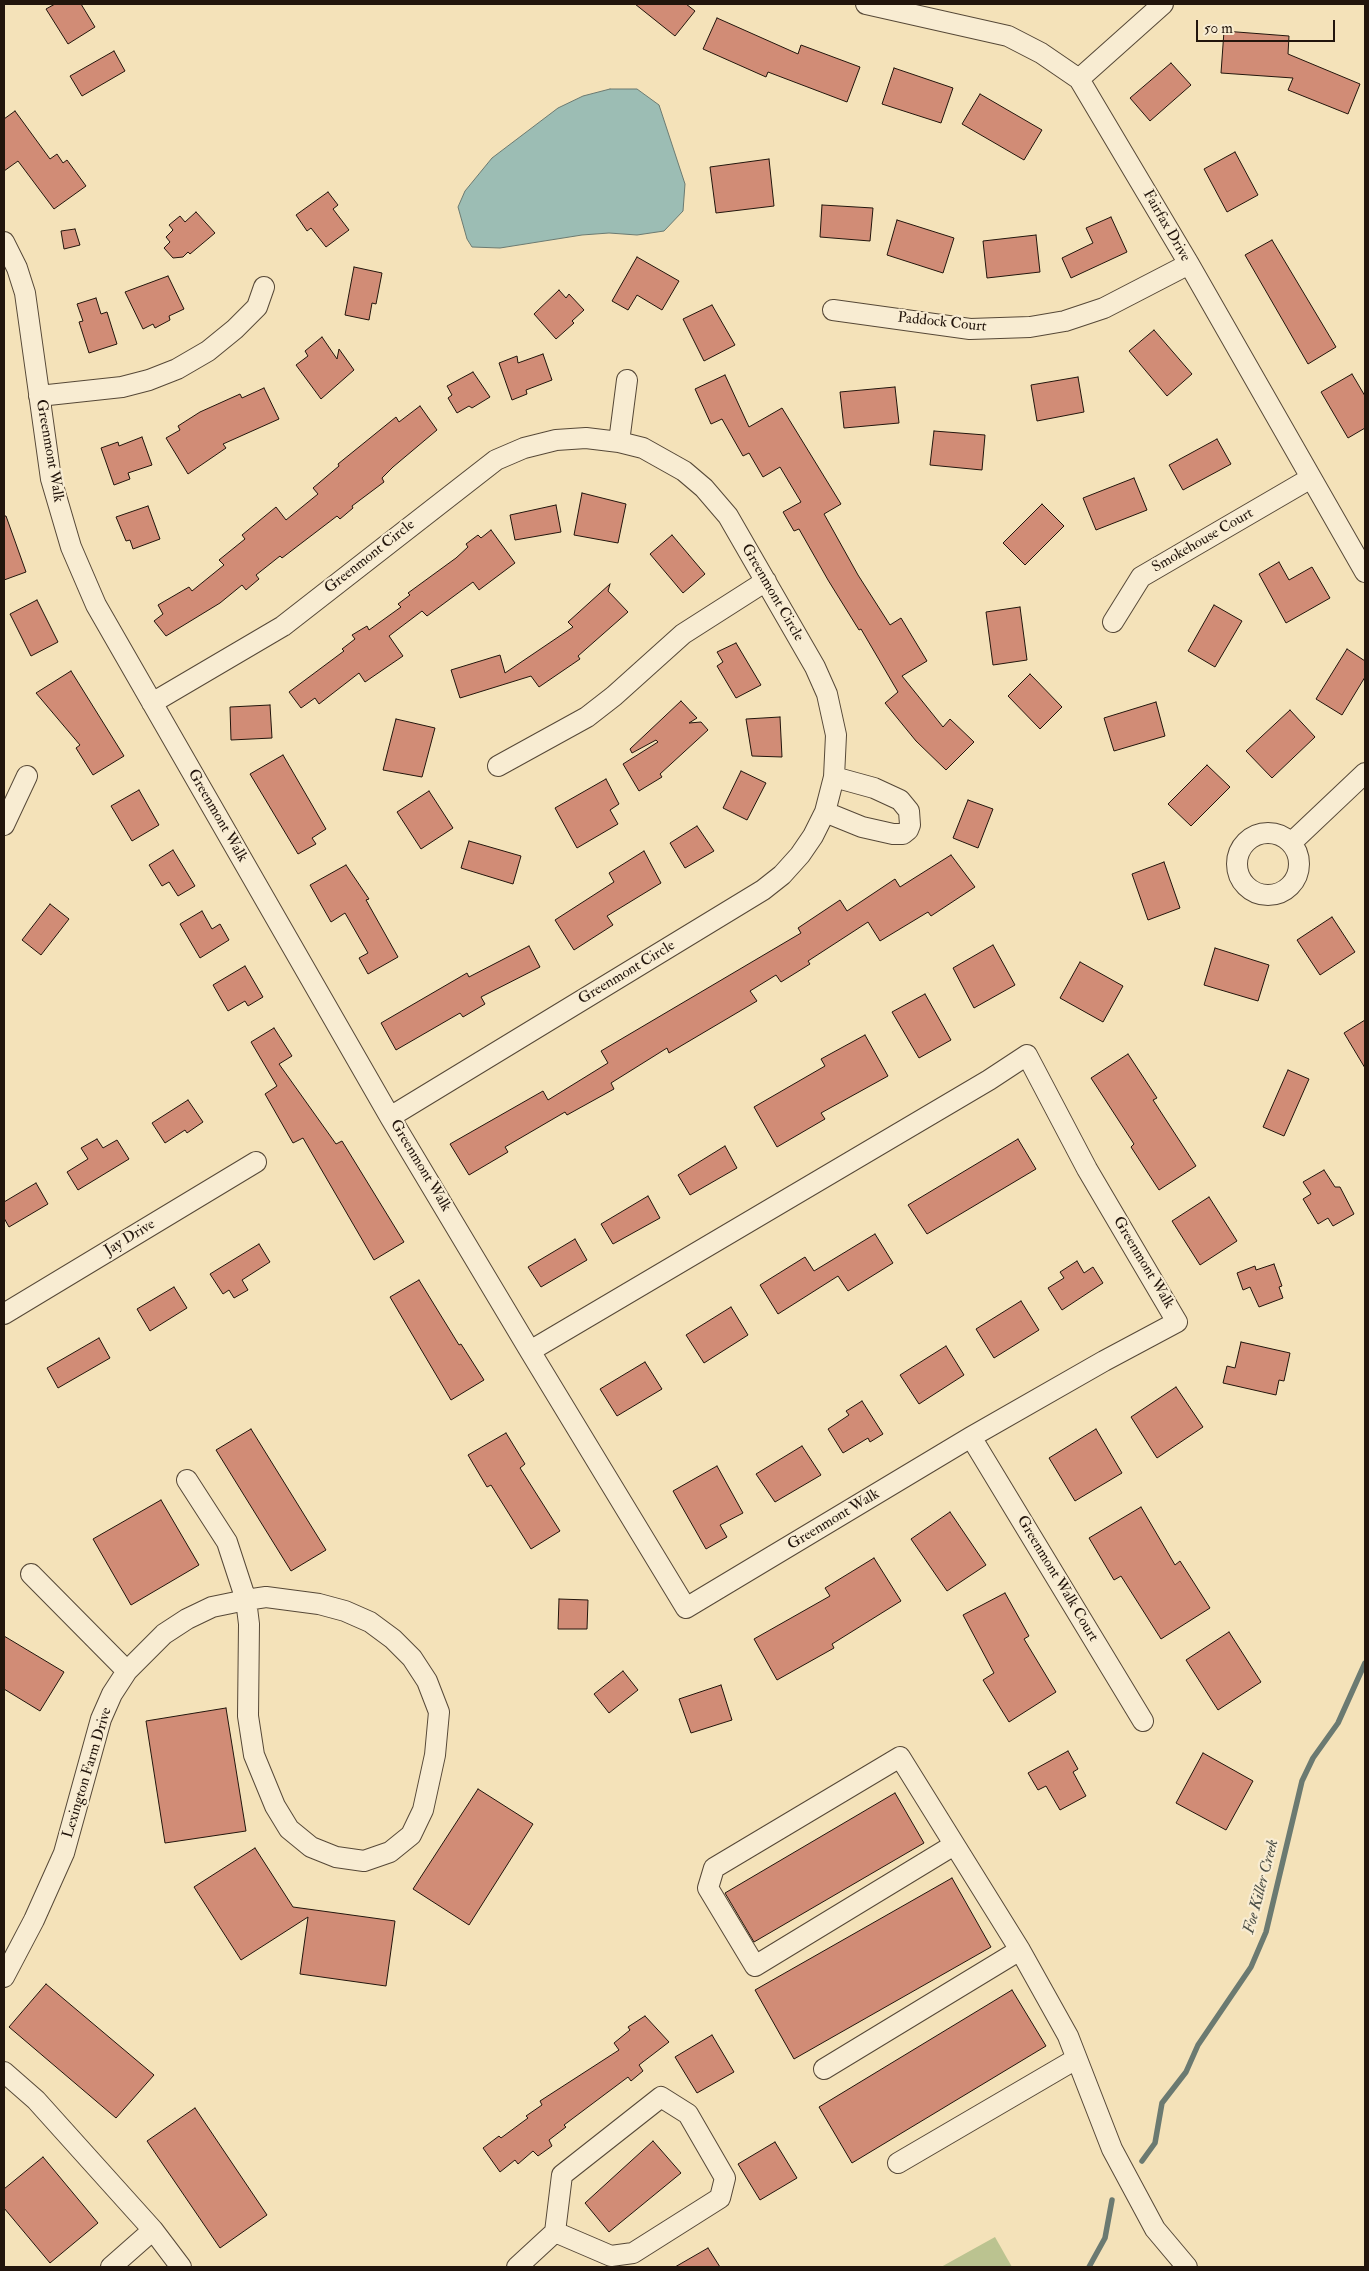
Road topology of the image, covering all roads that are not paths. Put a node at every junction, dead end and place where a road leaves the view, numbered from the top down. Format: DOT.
graph roads {
  1 [pos="866,4"];
  2 [pos="1163,4"];
  3 [pos="1079,79"];
  4 [pos="4,242"];
  5 [pos="1189,264"];
  6 [pos="264,287"];
  7 [pos="833,310"];
  8 [pos="627,380"];
  9 [pos="39,396"];
  10 [pos="619,442"];
  11 [pos="1311,478"];
  12 [pos="1365,572"];
  13 [pos="766,581"];
  14 [pos="1113,622"];
  15 [pos="152,703"];
  16 [pos="498,766"];
  17 [pos="1365,773"];
  18 [pos="27,776"];
  19 [pos="834,777"];
  20 [pos="825,812"];
  21 [pos="4,825"];
  22 [pos="1291,843"];
  23 [pos="390,1116"];
  24 [pos="256,1162"];
  25 [pos="4,1314"];
  26 [pos="530,1351"];
  27 [pos="971,1437"];
  28 [pos="187,1480"];
  29 [pos="31,1574"];
  30 [pos="246,1600"];
  31 [pos="127,1671"];
  32 [pos="1143,1720"];
  33 [pos="954,1844"];
  34 [pos="1020,1950"];
  35 [pos="4,1977"];
  36 [pos="1076,2060"];
  37 [pos="824,2069"];
  38 [pos="4,2072"];
  39 [pos="898,2163"];
  40 [pos="153,2230"];
  41 [pos="555,2232"];
  42 [pos="110,2267"];
  43 [pos="181,2267"];
  44 [pos="517,2267"];
  45 [pos="1187,2267"];
  1 -- 3 [label="street, Fairfax Drive"];
  2 -- 3 [label="street"];
  3 -- 5 [label="street, Fairfax Drive"];
  4 -- 9 [label="street, Greenmont Walk"];
  5 -- 7 [label="street, Paddock Court"];
  5 -- 11 [label="street, Fairfax Drive"];
  6 -- 9 [label="street"];
  8 -- 10 [label="street"];
  9 -- 15 [label="street, Greenmont Walk"];
  10 -- 13 [label="street, Greenmont Circle"];
  10 -- 15 [label="street, Greenmont Circle"];
  11 -- 12 [label="street, Fairfax Drive"];
  11 -- 14 [label="street, Smokehouse Court"];
  13 -- 16 [label="street"];
  13 -- 19 [label="street, Greenmont Circle"];
  15 -- 23 [label="street, Greenmont Walk"];
  17 -- 22 [label="street"];
  18 -- 21 [label="street"];
  19 -- 20 [label="street, Greenmont Circle"];
  19 -- 20 [label="street"];
  20 -- 23 [label="street, Greenmont Circle"];
  23 -- 26 [label="street, Greenmont Walk"];
  24 -- 25 [label="street, Jay Drive"];
  26 -- 27 [label="street, Greenmont Walk"];
  26 -- 27 [label="street, Greenmont Walk"];
  27 -- 32 [label="street, Greenmont Walk Court"];
  28 -- 30 [label="street"];
  29 -- 31 [label="street"];
  30 -- 30 [label="street, Lexington Farm Drive"];
  30 -- 31 [label="street, Lexington Farm Drive"];
  31 -- 35 [label="street, Lexington Farm Drive"];
  33 -- 33 [label="street"];
  33 -- 34 [label="street"];
  34 -- 36 [label="street"];
  34 -- 37 [label="street"];
  36 -- 39 [label="street"];
  36 -- 45 [label="street"];
  38 -- 40 [label="street"];
  40 -- 42 [label="street"];
  40 -- 43 [label="street"];
  41 -- 41 [label="street"];
  41 -- 44 [label="street"];
}
